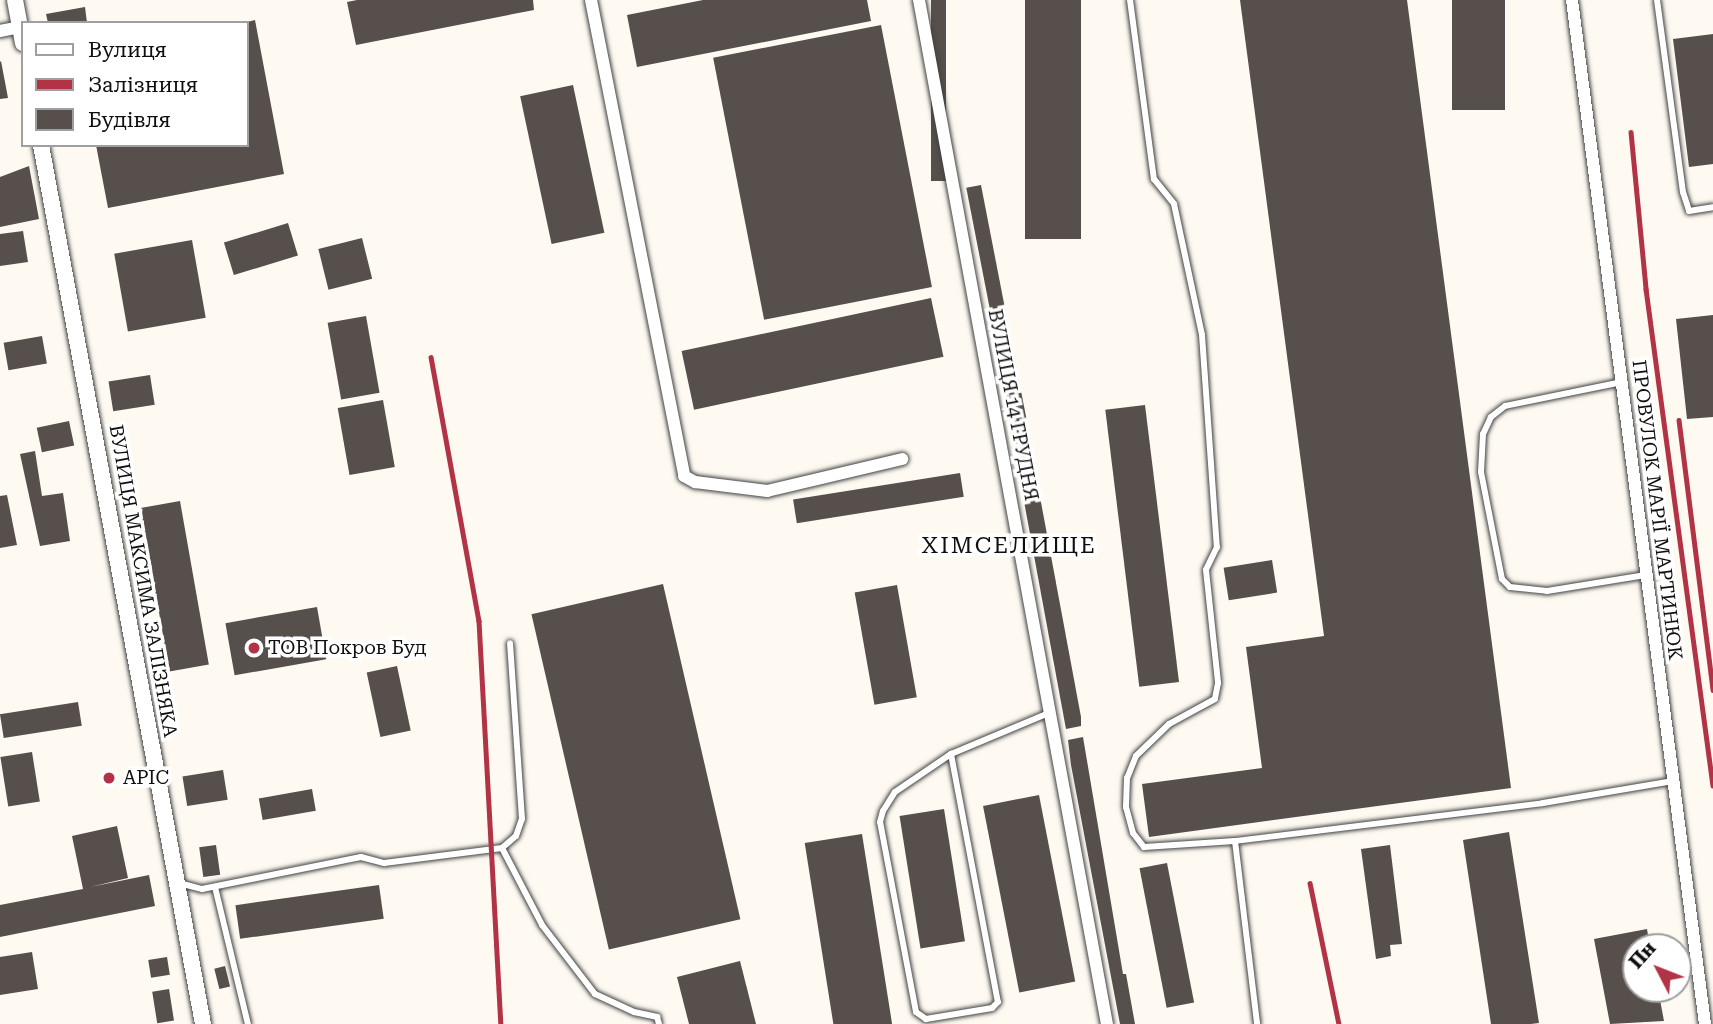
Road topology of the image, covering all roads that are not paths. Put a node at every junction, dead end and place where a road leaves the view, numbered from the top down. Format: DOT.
graph roads {
  1 [pos="15,0"];
  2 [pos="591,0"];
  3 [pos="919,0"];
  4 [pos="1130,0"];
  5 [pos="1573,0"];
  6 [pos="1657,0"];
  7 [pos="0,31"];
  8 [pos="21,35"];
  9 [pos="41,147"];
  10 [pos="1713,208"];
  11 [pos="1622,382"];
  12 [pos="902,459"];
  13 [pos="1646,575"];
  14 [pos="510,643"];
  15 [pos="1050,713"];
  16 [pos="951,754"];
  17 [pos="1673,781"];
  18 [pos="1235,841"];
  19 [pos="502,848"];
  20 [pos="177,883"];
  21 [pos="215,887"];
  22 [pos="203,1024"];
  23 [pos="248,1024"];
  24 [pos="659,1024"];
  25 [pos="1107,1024"];
  26 [pos="1257,1024"];
  27 [pos="1705,1024"];
  1 -- 8 [label="street"];
  2 -- 12 [label="street"];
  3 -- 15 [label="street, ВУЛИЦЯ 14 ГРУДНЯ"];
  4 -- 18 [label="lane"];
  5 -- 11 [label="street, ПРОВУЛОК МАРІЇ МАРТИНЮК"];
  6 -- 10 [label="lane"];
  7 -- 8 [label="street"];
  9 -- 20 [label="street, ВУЛИЦЯ МАКСИМА ЗАЛІЗНЯКА"];
  11 -- 13 [label="street, ПРОВУЛОК МАРІЇ МАРТИНЮК"];
  11 -- 13 [label="lane"];
  13 -- 17 [label="street, ПРОВУЛОК МАРІЇ МАРТИНЮК"];
  14 -- 19 [label="lane"];
  15 -- 16 [label="lane"];
  15 -- 25 [label="street, ВУЛИЦЯ 14 ГРУДНЯ"];
  16 -- 16 [label="lane"];
  17 -- 18 [label="lane"];
  17 -- 27 [label="street, ПРОВУЛОК МАРІЇ МАРТИНЮК"];
  18 -- 26 [label="lane"];
  19 -- 21 [label="lane"];
  19 -- 24 [label="lane"];
  20 -- 21 [label="lane"];
  20 -- 22 [label="street, ВУЛИЦЯ МАКСИМА ЗАЛІЗНЯКА"];
  21 -- 23 [label="lane"];
}
